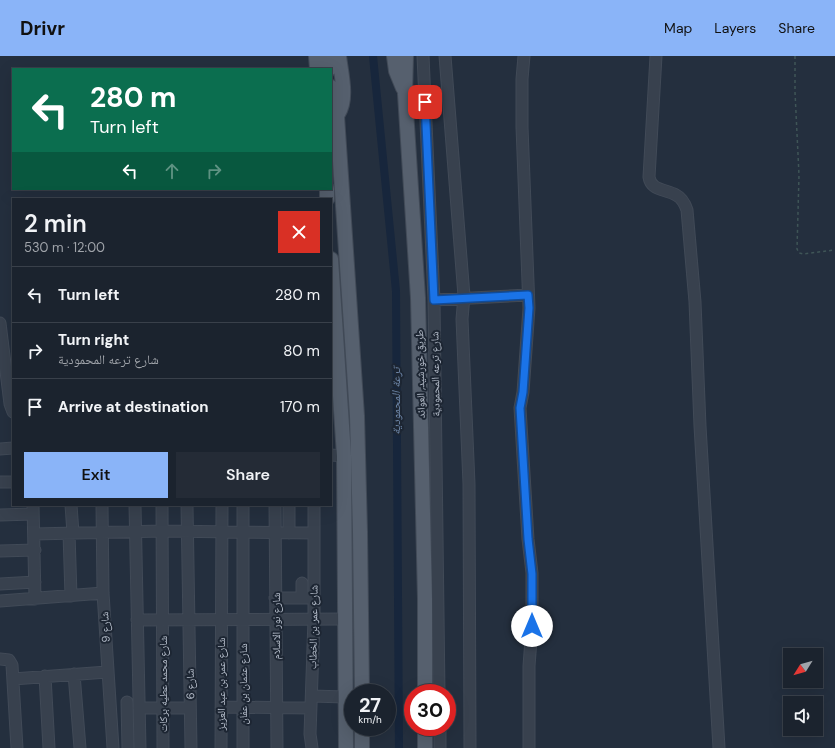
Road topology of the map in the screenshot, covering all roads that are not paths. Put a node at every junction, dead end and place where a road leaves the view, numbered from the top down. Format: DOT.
graph roads {
  1 [pos="316,56"];
  2 [pos="327,56"];
  3 [pos="339,56"];
  4 [pos="394,56"];
  5 [pos="406,56"];
  6 [pos="423,56"];
  7 [pos="445,56"];
  8 [pos="524,56"];
  9 [pos="656,56"];
  10 [pos="317,68"];
  11 [pos="329,68"];
  12 [pos="332,92"];
  13 [pos="405,94"];
  14 [pos="337,116"];
  15 [pos="332,287"];
  16 [pos="528,295"];
  17 [pos="464,299"];
  18 [pos="434,300"];
  19 [pos="0,323"];
  20 [pos="12,409"];
  21 [pos="12,448"];
  22 [pos="0,449"];
  23 [pos="338,456"];
  24 [pos="0,482"];
  25 [pos="12,482"];
  26 [pos="71,506"];
  27 [pos="102,506"];
  28 [pos="135,506"];
  29 [pos="162,506"];
  30 [pos="187,506"];
  31 [pos="222,506"];
  32 [pos="243,506"];
  33 [pos="275,506"];
  34 [pos="289,506"];
  35 [pos="314,506"];
  36 [pos="33,510"];
  37 [pos="0,515"];
  38 [pos="162,531"];
  39 [pos="187,531"];
  40 [pos="102,532"];
  41 [pos="136,532"];
  42 [pos="222,532"];
  43 [pos="243,532"];
  44 [pos="275,532"];
  45 [pos="71,533"];
  46 [pos="289,533"];
  47 [pos="314,533"];
  48 [pos="34,534"];
  49 [pos="35,550"];
  50 [pos="0,551"];
  51 [pos="35,582"];
  52 [pos="302,583"];
  53 [pos="0,584"];
  54 [pos="103,593"];
  55 [pos="71,596"];
  56 [pos="275,598"];
  57 [pos="302,598"];
  58 [pos="314,598"];
  59 [pos="35,599"];
  60 [pos="0,601"];
  61 [pos="314,619"];
  62 [pos="345,619"];
  63 [pos="138,620"];
  64 [pos="162,620"];
  65 [pos="188,620"];
  66 [pos="222,620"];
  67 [pos="243,620"];
  68 [pos="276,620"];
  69 [pos="4,660"];
  70 [pos="107,672"];
  71 [pos="74,674"];
  72 [pos="45,676"];
  73 [pos="13,679"];
  74 [pos="345,684"];
  75 [pos="362,684"];
  76 [pos="425,684"];
  77 [pos="439,684"];
  78 [pos="344,697"];
  79 [pos="127,702"];
  80 [pos="311,702"];
  81 [pos="221,707"];
  82 [pos="243,707"];
  83 [pos="276,707"];
  84 [pos="139,708"];
  85 [pos="163,708"];
  86 [pos="190,708"];
  87 [pos="346,736"];
  88 [pos="362,736"];
  89 [pos="425,736"];
  90 [pos="440,736"];
  91 [pos="17,748"];
  92 [pos="49,748"];
  93 [pos="80,748"];
  94 [pos="113,748"];
  95 [pos="128,748"];
  96 [pos="140,748"];
  97 [pos="163,748"];
  98 [pos="191,748"];
  99 [pos="221,748"];
  100 [pos="243,748"];
  101 [pos="276,748"];
  102 [pos="312,748"];
  103 [pos="346,748"];
  104 [pos="362,748"];
  105 [pos="425,748"];
  106 [pos="440,748"];
  107 [pos="470,748"];
  108 [pos="529,748"];
  109 [pos="719,748"];
  1 -- 10 [label="main road"];
  2 -- 11 [label="main road"];
  3 -- 14 [label="main road"];
  4 -- 13 [label="main road"];
  5 -- 13 [label="main road, طريق خورشيد, العوائد"];
  6 -- 18 [label="street, شارع ترعه المحمودية"];
  7 -- 17 [label="street"];
  8 -- 16 [label="street"];
  9 -- 109 [label="street"];
  12 -- 14 [label="main road"];
  13 -- 76 [label="main road, طريق خورشيد, العوائد"];
  14 -- 75 [label="main road"];
  15 -- 23 [label="main road"];
  16 -- 17 [label="street"];
  16 -- 108 [label="street"];
  17 -- 18 [label="street"];
  17 -- 107 [label="street"];
  18 -- 77 [label="street, شارع ترعه المحمودية"];
  19 -- 20 [label="street"];
  21 -- 22 [label="street"];
  23 -- 62 [label="main road"];
  24 -- 25 [label="street"];
  26 -- 45 [label="street"];
  27 -- 40 [label="street, شارع 9"];
  28 -- 41 [label="street"];
  29 -- 38 [label="street, شارع محمد عطيه بركات"];
  30 -- 39 [label="street, شارع 6"];
  31 -- 42 [label="street, شارع عمر بن عبد العزيز"];
  32 -- 43 [label="street, شارع عثمان بن عفان"];
  33 -- 44 [label="street, شارع نور الاسلام"];
  34 -- 46 [label="street"];
  35 -- 47 [label="street, شارع عمر بن الخطاب"];
  36 -- 37 [label="street"];
  36 -- 48 [label="street"];
  38 -- 39 [label="street"];
  38 -- 41 [label="street"];
  38 -- 64 [label="street, شارع محمد عطيه بركات"];
  39 -- 42 [label="street"];
  39 -- 65 [label="street, شارع 6"];
  40 -- 41 [label="street"];
  40 -- 45 [label="street"];
  40 -- 54 [label="street, شارع 9"];
  41 -- 63 [label="street"];
  42 -- 43 [label="street"];
  42 -- 66 [label="street, شارع عمر بن عبد العزيز"];
  43 -- 44 [label="street"];
  43 -- 67 [label="street, شارع عثمان بن عفان"];
  44 -- 46 [label="street"];
  44 -- 56 [label="street, شارع نور الاسلام"];
  45 -- 48 [label="street"];
  45 -- 55 [label="street"];
  46 -- 47 [label="street"];
  47 -- 58 [label="street, شارع عمر بن الخطاب"];
  48 -- 49 [label="street"];
  49 -- 50 [label="street"];
  49 -- 51 [label="street"];
  51 -- 53 [label="street"];
  51 -- 59 [label="street"];
  52 -- 57 [label="street"];
  54 -- 55 [label="street"];
  54 -- 70 [label="street, شارع 9"];
  55 -- 59 [label="street"];
  56 -- 57 [label="street"];
  56 -- 68 [label="street, شارع نور الاسلام"];
  57 -- 58 [label="street"];
  58 -- 61 [label="street, شارع عمر بن الخطاب"];
  59 -- 60 [label="street"];
  61 -- 62 [label="street"];
  61 -- 68 [label="street"];
  61 -- 80 [label="street, شارع عمر بن الخطاب"];
  62 -- 74 [label="main road"];
  63 -- 64 [label="street"];
  63 -- 84 [label="street"];
  64 -- 65 [label="street"];
  64 -- 85 [label="street, شارع محمد عطيه بركات"];
  65 -- 66 [label="street"];
  65 -- 86 [label="street, شارع 6"];
  66 -- 67 [label="street"];
  66 -- 81 [label="street, شارع عمر بن عبد العزيز"];
  67 -- 68 [label="street"];
  67 -- 82 [label="street, شارع عثمان بن عفان"];
  68 -- 83 [label="street, شارع نور الاسلام"];
  69 -- 73 [label="street"];
  70 -- 71 [label="street"];
  70 -- 94 [label="street, شارع 9"];
  71 -- 72 [label="street"];
  71 -- 93 [label="street"];
  72 -- 73 [label="street"];
  72 -- 92 [label="street"];
  73 -- 91 [label="street"];
  78 -- 80 [label="street"];
  79 -- 95 [label="street"];
  80 -- 83 [label="street"];
  80 -- 102 [label="street, شارع عمر بن الخطاب"];
  81 -- 82 [label="street"];
  81 -- 99 [label="street, شارع عمر بن عبد العزيز"];
  82 -- 83 [label="street"];
  82 -- 100 [label="street, شارع عثمان بن عفان"];
  83 -- 101 [label="street, شارع نور الاسلام"];
  84 -- 85 [label="street"];
  84 -- 96 [label="street"];
  85 -- 86 [label="street"];
  85 -- 97 [label="street, شارع محمد عطيه بركات"];
  86 -- 98 [label="street, شارع 6"];
  87 -- 103 [label="main road"];
  88 -- 104 [label="main road"];
  89 -- 105 [label="main road"];
  90 -- 106 [label="street"];
}
